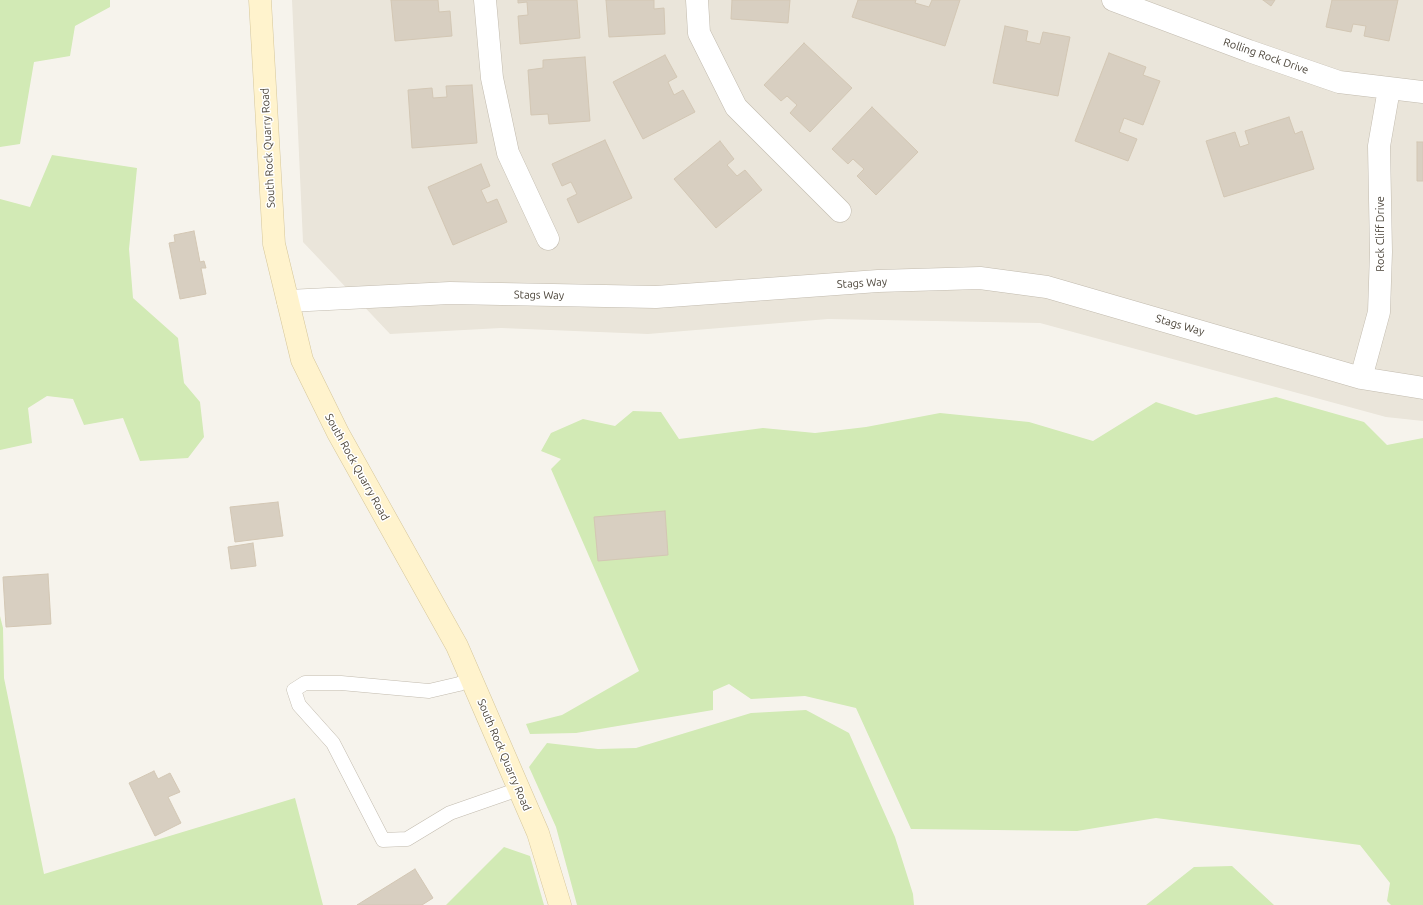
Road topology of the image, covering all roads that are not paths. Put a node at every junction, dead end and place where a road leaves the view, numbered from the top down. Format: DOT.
graph roads {
  1 [pos="260,0"];
  2 [pos="485,0"];
  3 [pos="697,0"];
  4 [pos="1113,0"];
  5 [pos="1389,89"];
  6 [pos="1423,92"];
  7 [pos="840,211"];
  8 [pos="548,239"];
  9 [pos="288,301"];
  10 [pos="1361,378"];
  11 [pos="1423,388"];
  12 [pos="471,679"];
  13 [pos="519,789"];
  14 [pos="560,905"];
  1 -- 9 [label="street, South Rock Quarry Road"];
  2 -- 8 [label="street"];
  3 -- 7 [label="street"];
  4 -- 5 [label="street, Rolling Rock Drive"];
  5 -- 6 [label="street, Rolling Rock Drive"];
  5 -- 10 [label="street, Rock Cliff Drive"];
  9 -- 10 [label="street, Stags Way"];
  9 -- 12 [label="street, South Rock Quarry Road"];
  10 -- 11 [label="street, Stags Way"];
  12 -- 13 [label="street, South Rock Quarry Road"];
  12 -- 13 [label="lane"];
  13 -- 14 [label="street, South Rock Quarry Road"];
}
